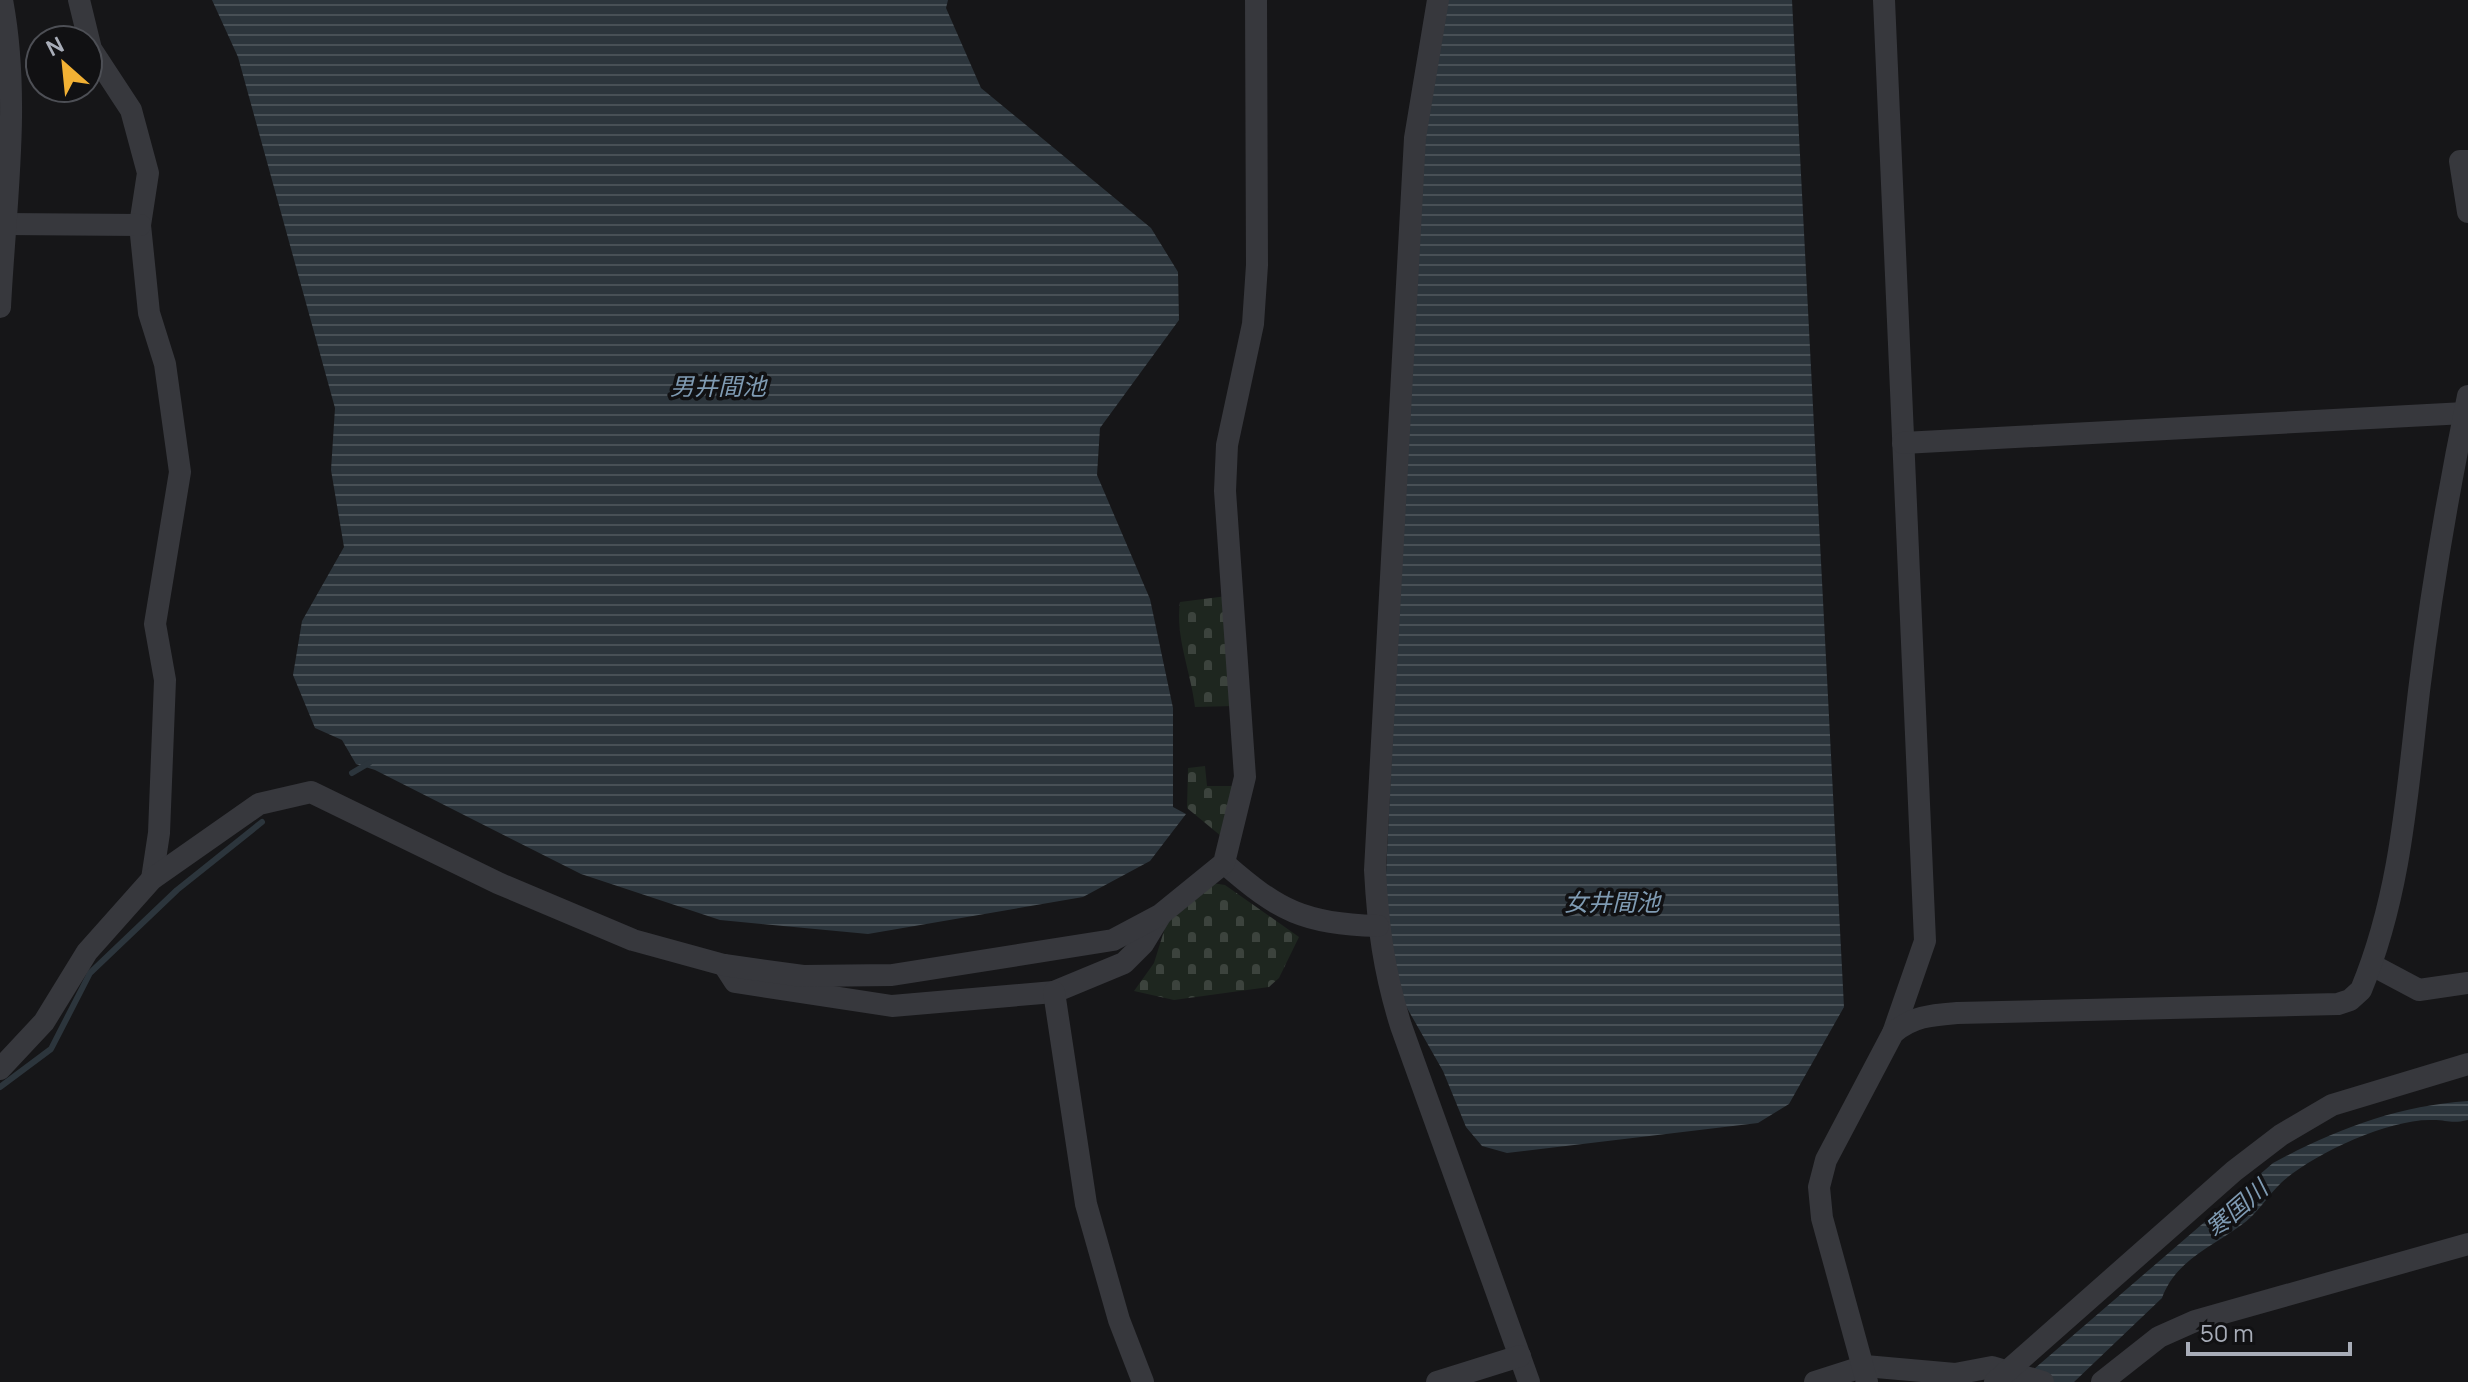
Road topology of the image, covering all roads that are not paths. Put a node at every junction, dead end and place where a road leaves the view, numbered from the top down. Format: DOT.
graph roads {
  1 [pos="2,0"];
  2 [pos="79,0"];
  3 [pos="1256,0"];
  4 [pos="1438,0"];
  5 [pos="1884,0"];
  6 [pos="2468,161"];
  7 [pos="2468,212"];
  8 [pos="4,224"];
  9 [pos="140,225"];
  10 [pos="0,307"];
  11 [pos="2466,404"];
  12 [pos="1903,443"];
  13 [pos="1224,863"];
  14 [pos="152,879"];
  15 [pos="1160,915"];
  16 [pos="1378,926"];
  17 [pos="724,965"];
  18 [pos="2372,965"];
  19 [pos="2468,983"];
  20 [pos="1054,992"];
  21 [pos="1893,1033"];
  22 [pos="2468,1064"];
  23 [pos="0,1069"];
  24 [pos="2468,1244"];
  25 [pos="1520,1356"];
  26 [pos="1866,1374"];
  27 [pos="2006,1376"];
  28 [pos="1143,1382"];
  29 [pos="1437,1382"];
  30 [pos="1529,1382"];
  31 [pos="1815,1382"];
  32 [pos="2043,1382"];
  33 [pos="2102,1382"];
  1 -- 8 [label="street"];
  2 -- 9 [label="street"];
  3 -- 13 [label="street"];
  4 -- 16 [label="street"];
  5 -- 12 [label="street"];
  6 -- 7 [label="street"];
  8 -- 9 [label="street"];
  8 -- 10 [label="street"];
  9 -- 14 [label="street"];
  11 -- 12 [label="street"];
  11 -- 18 [label="street"];
  12 -- 21 [label="street"];
  13 -- 15 [label="street"];
  13 -- 16 [label="street"];
  14 -- 17 [label="street"];
  14 -- 23 [label="street"];
  15 -- 17 [label="street"];
  15 -- 20 [label="street"];
  16 -- 25 [label="street"];
  17 -- 20 [label="street"];
  18 -- 19 [label="street"];
  18 -- 21 [label="street"];
  20 -- 28 [label="street"];
  21 -- 26 [label="street"];
  22 -- 27 [label="street"];
  24 -- 33 [label="street"];
  25 -- 29 [label="street"];
  25 -- 30 [label="street"];
  26 -- 27 [label="street"];
  26 -- 31 [label="street"];
  27 -- 32 [label="street"];
}
